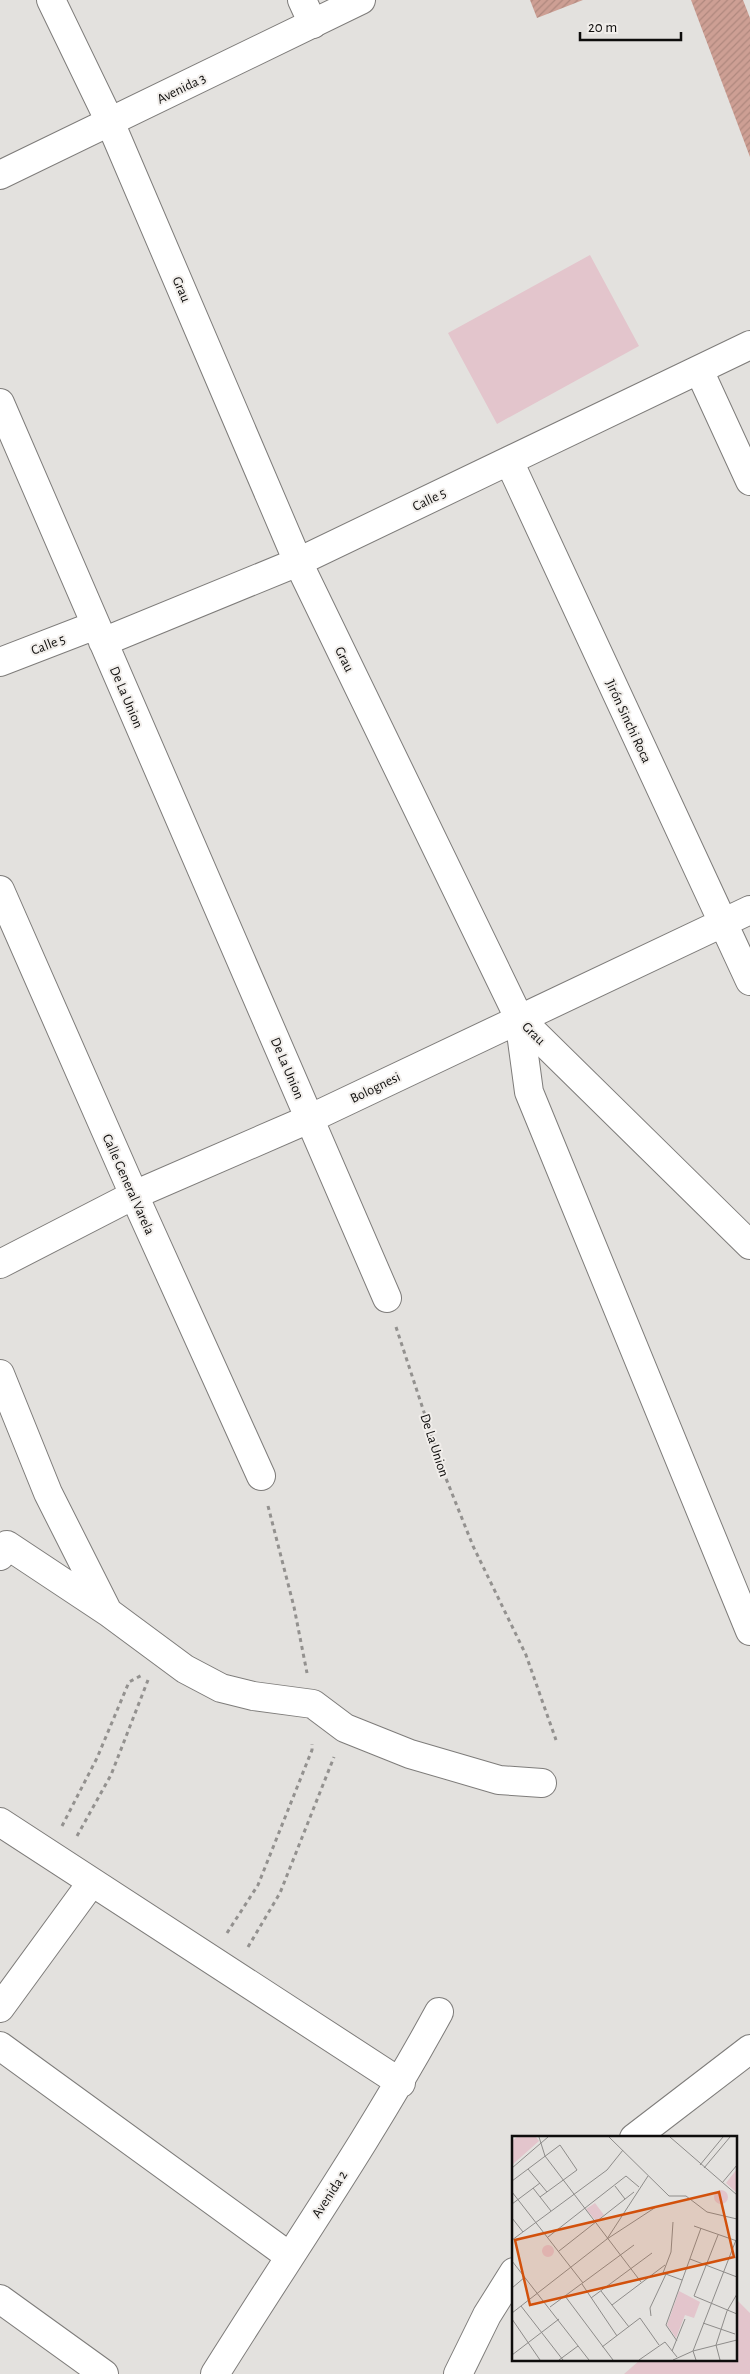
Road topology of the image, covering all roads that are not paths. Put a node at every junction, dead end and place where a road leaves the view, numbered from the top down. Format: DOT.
graph roads {
  1 [pos="51,0"];
  2 [pos="361,0"];
  3 [pos="307,12"];
  4 [pos="110,122"];
  5 [pos="0,175"];
  6 [pos="750,345"];
  7 [pos="699,370"];
  8 [pos="2,411"];
  9 [pos="509,461"];
  10 [pos="750,481"];
  11 [pos="298,562"];
  12 [pos="100,634"];
  13 [pos="0,662"];
  14 [pos="0,890"];
  15 [pos="750,910"];
  16 [pos="722,923"];
  17 [pos="750,981"];
  18 [pos="520,1018"];
  19 [pos="309,1119"];
  20 [pos="134,1195"];
  21 [pos="750,1245"];
  22 [pos="0,1264"];
  23 [pos="387,1298"];
  24 [pos="0,1374"];
  25 [pos="261,1476"];
  26 [pos="0,1556"];
  27 [pos="108,1612"];
  28 [pos="750,1630"];
  29 [pos="542,1783"];
  30 [pos="0,1822"];
  31 [pos="92,1882"];
  32 [pos="0,2008"];
  33 [pos="439,2012"];
  34 [pos="0,2046"];
  35 [pos="750,2049"];
  36 [pos="401,2082"];
  37 [pos="637,2136"];
  38 [pos="289,2256"];
  39 [pos="512,2275"];
  40 [pos="0,2299"];
  41 [pos="104,2374"];
  42 [pos="215,2374"];
  43 [pos="458,2374"];
  1 -- 4 [label="street, Grau"];
  2 -- 3 [label="street, Avenida 3"];
  3 -- 4 [label="street, Avenida 3"];
  4 -- 5 [label="street, Avenida 3"];
  4 -- 11 [label="street, Grau"];
  6 -- 7 [label="street, Calle 5"];
  7 -- 9 [label="street, Calle 5"];
  7 -- 10 [label="street"];
  8 -- 12 [label="street, De La Union"];
  9 -- 11 [label="street, Calle 5"];
  9 -- 16 [label="street, Jirón Sinchi Roca"];
  11 -- 12 [label="street, Calle 5"];
  11 -- 18 [label="street, Grau"];
  12 -- 13 [label="street, Calle 5"];
  12 -- 19 [label="street, De La Union"];
  14 -- 20 [label="street, Calle General Varela"];
  15 -- 16 [label="street, Bolognesi"];
  16 -- 17 [label="street, Jirón Sinchi Roca"];
  16 -- 18 [label="street, Bolognesi"];
  18 -- 19 [label="street, Bolognesi"];
  18 -- 21 [label="street, Grau"];
  18 -- 28 [label="street"];
  19 -- 20 [label="street, Bolognesi"];
  19 -- 23 [label="street, De La Union"];
  20 -- 22 [label="street, Bolognesi"];
  20 -- 25 [label="street, Calle General Varela"];
  24 -- 27 [label="street"];
  26 -- 27 [label="street"];
  27 -- 29 [label="street"];
  30 -- 31 [label="street"];
  31 -- 32 [label="street"];
  31 -- 36 [label="street"];
  33 -- 36 [label="street, Avenida 2"];
  34 -- 38 [label="street"];
  35 -- 37 [label="street"];
  36 -- 38 [label="street, Avenida 2"];
  38 -- 42 [label="street, Avenida 2"];
  39 -- 43 [label="street"];
  40 -- 41 [label="street"];
}
